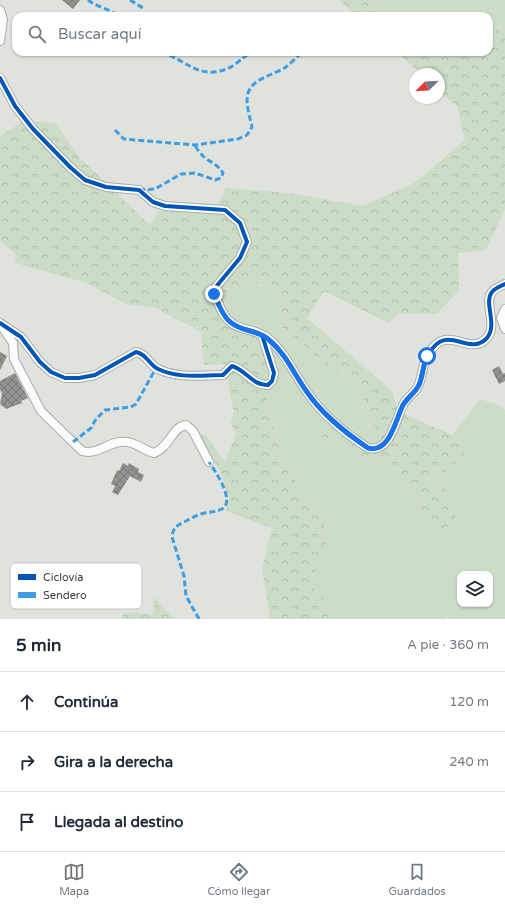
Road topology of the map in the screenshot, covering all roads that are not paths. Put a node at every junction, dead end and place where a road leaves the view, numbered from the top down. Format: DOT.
graph roads {
  1 [pos="0,10"];
  2 [pos="0,41"];
  3 [pos="0,78"];
  4 [pos="505,284"];
  5 [pos="505,309"];
  6 [pos="0,323"];
  7 [pos="505,329"];
  8 [pos="262,335"];
  9 [pos="209,462"];
  1 -- 2 [label="street"];
  3 -- 8 [label="street"];
  4 -- 8 [label="street"];
  5 -- 7 [label="street"];
  6 -- 8 [label="street"];
  6 -- 9 [label="street"];
}
